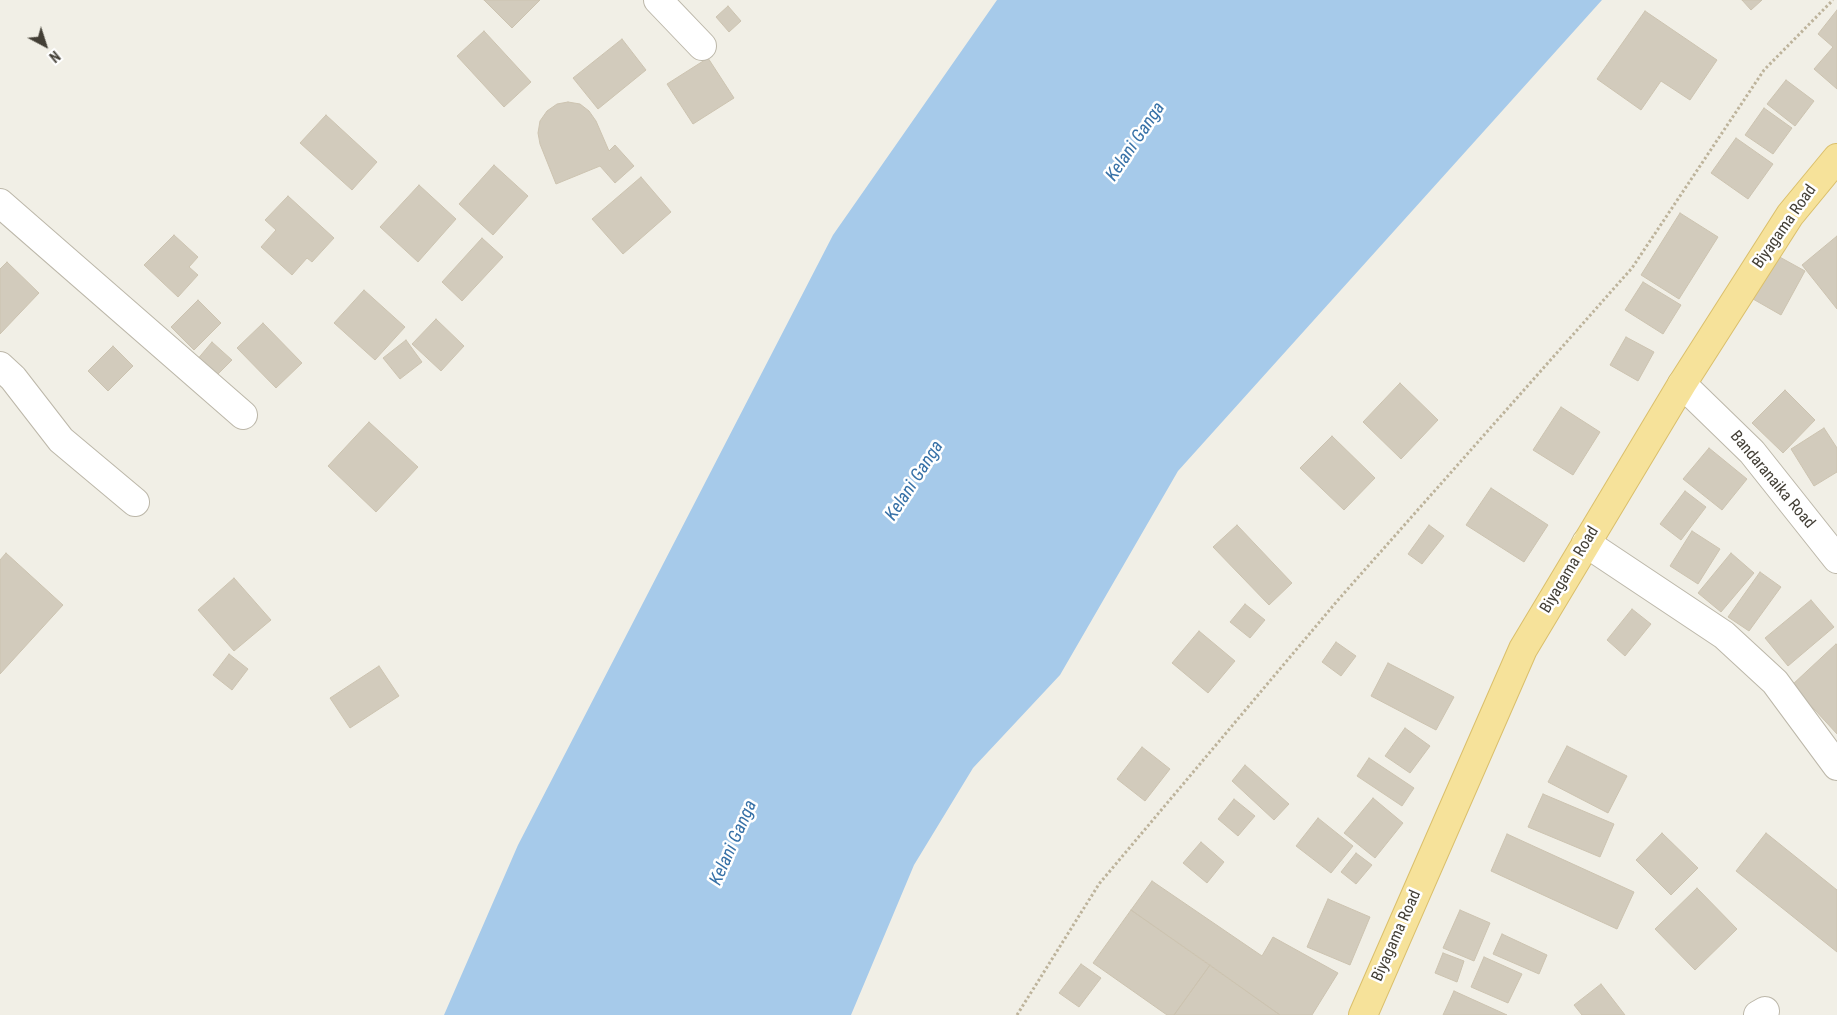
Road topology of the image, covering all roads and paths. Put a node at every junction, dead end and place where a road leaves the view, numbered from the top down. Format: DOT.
graph roads {
  1 [pos="658,0"];
  2 [pos="1833,0"];
  3 [pos="702,46"];
  4 [pos="1837,158"];
  5 [pos="0,203"];
  6 [pos="0,366"];
  7 [pos="1682,384"];
  8 [pos="243,415"];
  9 [pos="135,502"];
  10 [pos="1586,543"];
  11 [pos="1837,559"];
  12 [pos="1837,766"];
  13 [pos="1017,1015"];
  14 [pos="1363,1015"];
  1 -- 3 [label="street"];
  2 -- 13 [label="path"];
  4 -- 7 [label="main road, Biyagama Road"];
  5 -- 8 [label="street"];
  6 -- 9 [label="street"];
  7 -- 10 [label="main road, Biyagama Road"];
  7 -- 11 [label="street, Bandaranaika Road"];
  10 -- 12 [label="street"];
  10 -- 14 [label="main road, Biyagama Road"];
}
